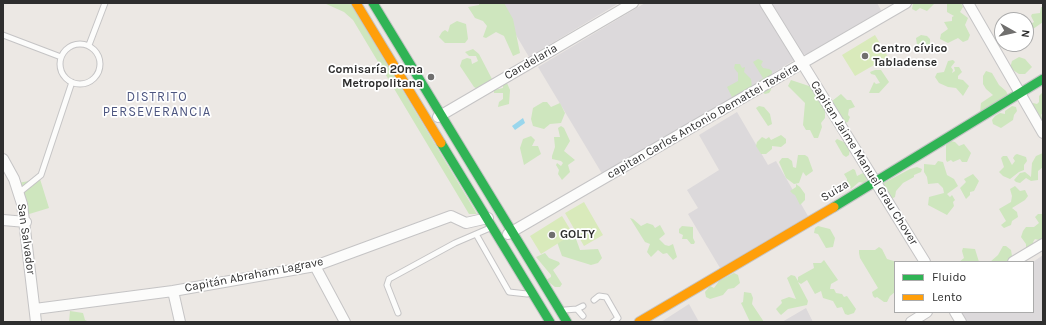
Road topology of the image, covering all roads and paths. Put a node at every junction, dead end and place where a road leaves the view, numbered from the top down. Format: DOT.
graph roads {
  1 [pos="105,3"];
  2 [pos="356,3"];
  3 [pos="372,3"];
  4 [pos="633,3"];
  5 [pos="765,3"];
  6 [pos="906,3"];
  7 [pos="968,3"];
  8 [pos="3,35"];
  9 [pos="89,45"];
  10 [pos="61,57"];
  11 [pos="803,63"];
  12 [pos="1043,79"];
  13 [pos="72,82"];
  14 [pos="1019,93"];
  15 [pos="440,115"];
  16 [pos="429,123"];
  17 [pos="1043,133"];
  18 [pos="3,159"];
  19 [pos="876,182"];
  20 [pos="20,192"];
  21 [pos="488,218"];
  22 [pos="3,220"];
  23 [pos="505,220"];
  24 [pos="26,222"];
  25 [pos="493,227"];
  26 [pos="512,232"];
  27 [pos="476,234"];
  28 [pos="500,239"];
  29 [pos="1043,244"];
  30 [pos="924,261"];
  31 [pos="1015,261"];
  32 [pos="315,266"];
  33 [pos="173,291"];
  34 [pos="533,294"];
  35 [pos="594,300"];
  36 [pos="583,306"];
  37 [pos="35,309"];
  38 [pos="577,309"];
  39 [pos="560,311"];
  40 [pos="398,313"];
  41 [pos="926,313"];
  42 [pos="957,313"];
  43 [pos="583,316"];
  44 [pos="619,320"];
  45 [pos="36,322"];
  46 [pos="180,322"];
  47 [pos="345,322"];
  48 [pos="550,322"];
  49 [pos="567,322"];
  50 [pos="613,322"];
  51 [pos="639,322"];
  52 [pos="911,322"];
  53 [pos="962,322"];
  1 -- 9 [label="lane"];
  2 -- 16 [label="main road"];
  3 -- 15 [label="main road"];
  4 -- 15 [label="street, Candelaria"];
  5 -- 11 [label="street, Capitan Jaime Manuel Grau Chover"];
  6 -- 11 [label="street, capitan Carlos Antonio Demattei Texeira"];
  7 -- 14 [label="street"];
  8 -- 10 [label="lane"];
  9 -- 10 [label="lane"];
  9 -- 13 [label="lane"];
  10 -- 13 [label="lane"];
  11 -- 19 [label="street, Capitan Jaime Manuel Grau Chover"];
  11 -- 26 [label="street, capitan Carlos Antonio Demattei Texeira"];
  12 -- 14 [label="main road, Suiza"];
  13 -- 20 [label="lane"];
  14 -- 17 [label="street"];
  14 -- 19 [label="main road, Suiza"];
  15 -- 16 [label="street, Candelaria"];
  15 -- 23 [label="main road"];
  16 -- 21 [label="main road"];
  18 -- 20 [label="street, San Salvador"];
  19 -- 30 [label="street, Capitan Jaime Manuel Grau Chover"];
  19 -- 51 [label="main road, Suiza"];
  20 -- 24 [label="street, San Salvador"];
  21 -- 25 [label="main road"];
  21 -- 32 [label="street, Capitán Abraham Lagrave"];
  22 -- 24 [label="street"];
  23 -- 25 [label="lane"];
  23 -- 26 [label="main road"];
  24 -- 37 [label="street, San Salvador"];
  25 -- 27 [label="lane"];
  25 -- 28 [label="main road"];
  26 -- 28 [label="street, capitan Carlos Antonio Demattei Texeira"];
  26 -- 39 [label="main road"];
  27 -- 34 [label="lane"];
  27 -- 40 [label="lane"];
  28 -- 34 [label="main road"];
  29 -- 31 [label="street"];
  32 -- 33 [label="street, Capitán Abraham Lagrave"];
  32 -- 47 [label="street"];
  33 -- 37 [label="street, Capitán Abraham Lagrave"];
  33 -- 46 [label="street"];
  34 -- 48 [label="main road"];
  35 -- 44 [label="lane"];
  36 -- 38 [label="lane"];
  37 -- 45 [label="street, San Salvador"];
  38 -- 39 [label="lane"];
  38 -- 43 [label="lane"];
  39 -- 49 [label="main road"];
  41 -- 52 [label="street"];
  42 -- 53 [label="street"];
  44 -- 50 [label="lane"];
}
